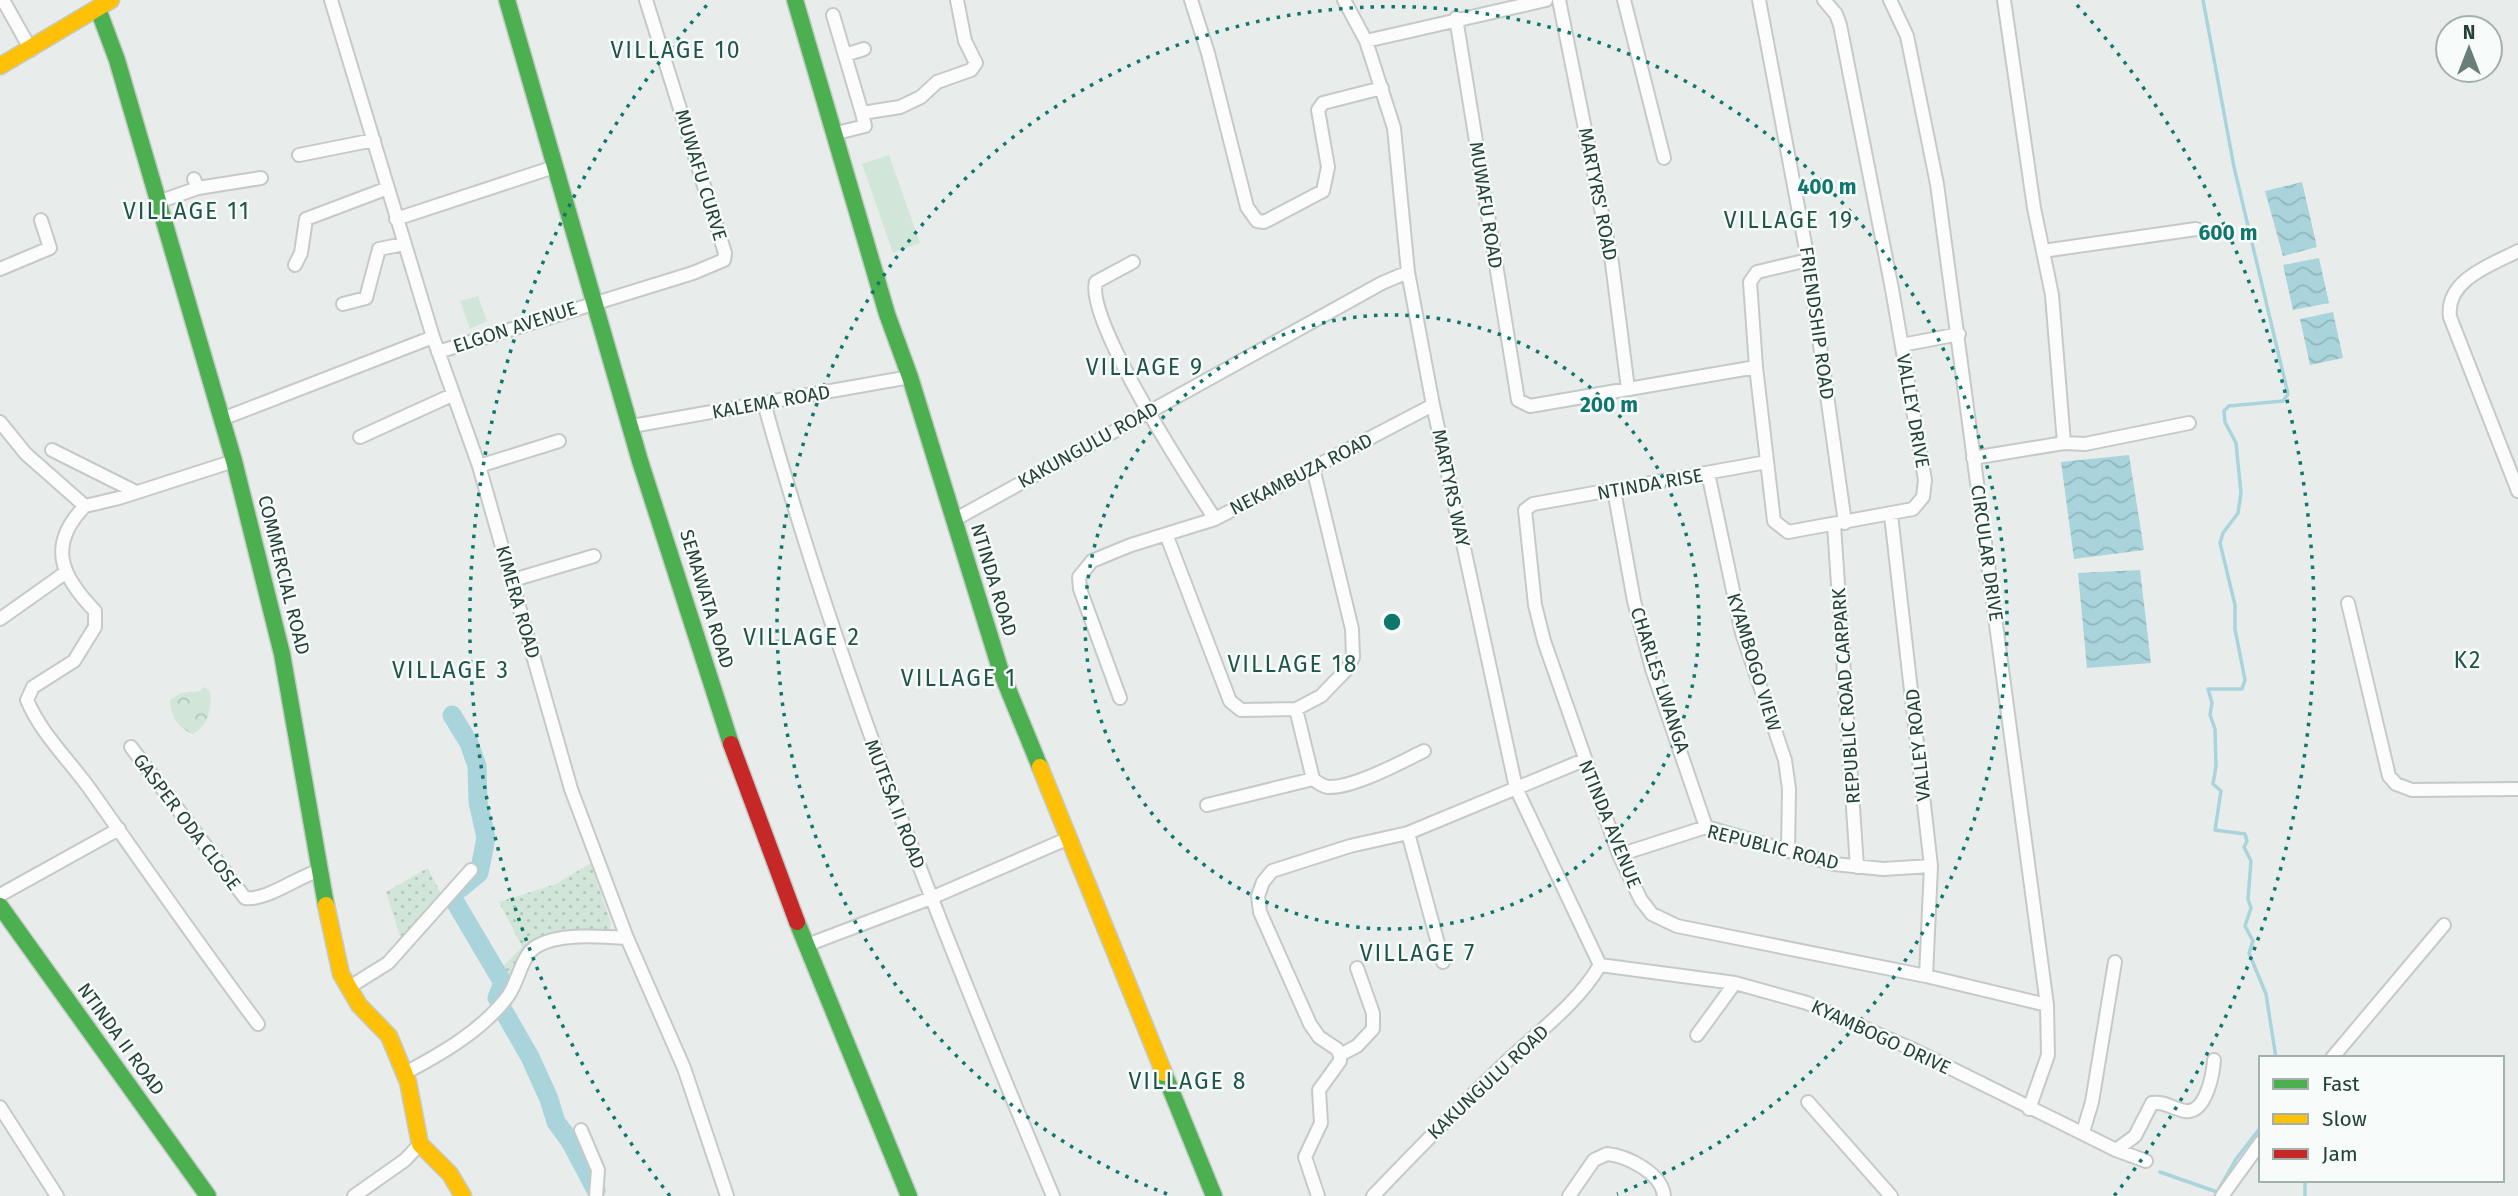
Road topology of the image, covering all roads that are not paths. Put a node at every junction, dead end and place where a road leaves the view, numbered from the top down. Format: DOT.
graph roads {
  1 [pos="3,0"];
  2 [pos="331,0"];
  3 [pos="507,0"];
  4 [pos="646,0"];
  5 [pos="795,0"];
  6 [pos="957,0"];
  7 [pos="1191,0"];
  8 [pos="1344,0"];
  9 [pos="1546,0"];
  10 [pos="1559,0"];
  11 [pos="1624,0"];
  12 [pos="1759,0"];
  13 [pos="1824,0"];
  14 [pos="1890,0"];
  15 [pos="2004,0"];
  16 [pos="104,5"];
  17 [pos="833,15"];
  18 [pos="1456,18"];
  19 [pos="1366,41"];
  20 [pos="864,49"];
  21 [pos="30,50"];
  22 [pos="845,55"];
  23 [pos="0,66"];
  24 [pos="1382,88"];
  25 [pos="862,113"];
  26 [pos="833,134"];
  27 [pos="374,140"];
  28 [pos="299,155"];
  29 [pos="1664,158"];
  30 [pos="554,167"];
  31 [pos="261,178"];
  32 [pos="388,188"];
  33 [pos="158,202"];
  34 [pos="396,219"];
  35 [pos="41,220"];
  36 [pos="2196,229"];
  37 [pos="404,244"];
  38 [pos="2043,251"];
  39 [pos="2518,251"];
  40 [pos="1808,260"];
  41 [pos="1133,261"];
  42 [pos="295,265"];
  43 [pos="0,269"];
  44 [pos="1408,272"];
  45 [pos="343,303"];
  46 [pos="593,303"];
  47 [pos="1958,334"];
  48 [pos="433,337"];
  49 [pos="1902,345"];
  50 [pos="438,352"];
  51 [pos="1756,367"];
  52 [pos="910,377"];
  53 [pos="1628,390"];
  54 [pos="452,395"];
  55 [pos="764,403"];
  56 [pos="1433,405"];
  57 [pos="1147,411"];
  58 [pos="222,419"];
  59 [pos="0,422"];
  60 [pos="2189,423"];
  61 [pos="632,426"];
  62 [pos="360,437"];
  63 [pos="559,441"];
  64 [pos="2064,443"];
  65 [pos="52,450"];
  66 [pos="1973,458"];
  67 [pos="234,461"];
  68 [pos="1767,462"];
  69 [pos="479,466"];
  70 [pos="1313,468"];
  71 [pos="1708,473"];
  72 [pos="1614,490"];
  73 [pos="2518,491"];
  74 [pos="136,492"];
  75 [pos="1533,504"];
  76 [pos="85,506"];
  77 [pos="1891,514"];
  78 [pos="1214,519"];
  79 [pos="954,520"];
  80 [pos="1840,524"];
  81 [pos="1166,534"];
  82 [pos="594,556"];
  83 [pos="65,573"];
  84 [pos="513,580"];
  85 [pos="2348,603"];
  86 [pos="0,619"];
  87 [pos="1120,698"];
  88 [pos="1296,709"];
  89 [pos="131,747"];
  90 [pos="1424,751"];
  91 [pos="1584,760"];
  92 [pos="1313,779"];
  93 [pos="1516,789"];
  94 [pos="2518,789"];
  95 [pos="1207,805"];
  96 [pos="1706,827"];
  97 [pos="119,830"];
  98 [pos="1408,833"];
  99 [pos="1069,838"];
  100 [pos="1788,851"];
  101 [pos="1619,855"];
  102 [pos="1931,866"];
  103 [pos="1857,867"];
  104 [pos="321,870"];
  105 [pos="471,870"];
  106 [pos="0,895"];
  107 [pos="930,898"];
  108 [pos="0,906"];
  109 [pos="2444,925"];
  110 [pos="627,938"];
  111 [pos="807,946"];
  112 [pos="1443,962"];
  113 [pos="2115,962"];
  114 [pos="1600,965"];
  115 [pos="1357,968"];
  116 [pos="1926,976"];
  117 [pos="1735,983"];
  118 [pos="348,988"];
  119 [pos="2047,1005"];
  120 [pos="258,1024"];
  121 [pos="1697,1035"];
  122 [pos="1340,1055"];
  123 [pos="2334,1056"];
  124 [pos="2214,1060"];
  125 [pos="405,1073"];
  126 [pos="1808,1102"];
  127 [pos="0,1107"];
  128 [pos="2029,1109"];
  129 [pos="581,1130"];
  130 [pos="2083,1132"];
  131 [pos="419,1144"];
  132 [pos="2259,1145"];
  133 [pos="2116,1150"];
  134 [pos="2146,1161"];
  135 [pos="57,1196"];
  136 [pos="208,1196"];
  137 [pos="354,1196"];
  138 [pos="463,1196"];
  139 [pos="596,1196"];
  140 [pos="727,1196"];
  141 [pos="909,1196"];
  142 [pos="1053,1196"];
  143 [pos="1214,1196"];
  144 [pos="1318,1196"];
  145 [pos="1373,1196"];
  146 [pos="1569,1196"];
  147 [pos="1664,1196"];
  148 [pos="1891,1196"];
  149 [pos="2222,1196"];
  1 -- 21 [label="street"];
  2 -- 27 [label="street, KIMERA ROAD"];
  3 -- 30 [label="street, SEMAWATA ROAD"];
  4 -- 46 [label="street, MUWAFU CURVE"];
  5 -- 26 [label="street, NTINDA ROAD"];
  6 -- 25 [label="street"];
  7 -- 24 [label="street"];
  8 -- 19 [label="street, MARTYRS WAY"];
  9 -- 18 [label="street"];
  10 -- 53 [label="street, MARTYRS' ROAD"];
  11 -- 29 [label="street"];
  12 -- 40 [label="street, FRIENDSHIP ROAD"];
  13 -- 49 [label="street, VALLEY DRIVE"];
  14 -- 47 [label="street, CIRCULAR DRIVE"];
  15 -- 38 [label="street"];
  16 -- 21 [label="street"];
  16 -- 33 [label="street, COMMERCIAL ROAD"];
  17 -- 22 [label="street"];
  18 -- 19 [label="street"];
  18 -- 53 [label="street, MUWAFU ROAD"];
  19 -- 24 [label="street, MARTYRS WAY"];
  20 -- 22 [label="street"];
  21 -- 23 [label="street"];
  22 -- 25 [label="street"];
  24 -- 44 [label="street, MARTYRS WAY"];
  25 -- 26 [label="street"];
  26 -- 52 [label="street, NTINDA ROAD"];
  27 -- 28 [label="street"];
  27 -- 32 [label="street, KIMERA ROAD"];
  30 -- 34 [label="street"];
  30 -- 46 [label="street, SEMAWATA ROAD"];
  31 -- 33 [label="street"];
  32 -- 34 [label="street, KIMERA ROAD"];
  32 -- 42 [label="street"];
  33 -- 58 [label="street, COMMERCIAL ROAD"];
  34 -- 37 [label="street, KIMERA ROAD"];
  35 -- 43 [label="street"];
  36 -- 38 [label="street"];
  37 -- 45 [label="street"];
  37 -- 48 [label="street, KIMERA ROAD"];
  38 -- 64 [label="street"];
  39 -- 73 [label="street"];
  40 -- 51 [label="street, VALLEY DRIVE"];
  40 -- 80 [label="street, FRIENDSHIP ROAD"];
  41 -- 57 [label="street"];
  44 -- 56 [label="street, MARTYRS WAY"];
  44 -- 57 [label="street, KAKUNGULU ROAD"];
  46 -- 50 [label="street, ELGON AVENUE"];
  46 -- 61 [label="street, SEMAWATA ROAD"];
  47 -- 49 [label="street"];
  47 -- 66 [label="street, CIRCULAR DRIVE"];
  48 -- 50 [label="street, KIMERA ROAD"];
  48 -- 58 [label="street"];
  49 -- 77 [label="street, VALLEY DRIVE"];
  50 -- 54 [label="street, KIMERA ROAD"];
  51 -- 53 [label="street"];
  51 -- 68 [label="street, VALLEY DRIVE"];
  52 -- 55 [label="street, KALEMA ROAD"];
  52 -- 79 [label="street, NTINDA ROAD"];
  54 -- 62 [label="street"];
  54 -- 69 [label="street, KIMERA ROAD"];
  55 -- 61 [label="street, KALEMA ROAD"];
  55 -- 107 [label="street, MUTESA II ROAD"];
  56 -- 70 [label="street, NEKAMBUZA ROAD"];
  56 -- 93 [label="street, MARTYRS WAY"];
  57 -- 78 [label="street"];
  57 -- 79 [label="street, KAKUNGULU ROAD"];
  58 -- 67 [label="street, COMMERCIAL ROAD"];
  59 -- 76 [label="street"];
  60 -- 64 [label="street"];
  61 -- 111 [label="street, SEMAWATA ROAD"];
  63 -- 69 [label="street"];
  64 -- 66 [label="street"];
  65 -- 74 [label="street"];
  66 -- 119 [label="street, CIRCULAR DRIVE"];
  67 -- 74 [label="street"];
  67 -- 104 [label="street, COMMERCIAL ROAD"];
  68 -- 71 [label="street, NTINDA RISE"];
  68 -- 80 [label="street, VALLEY DRIVE"];
  69 -- 84 [label="street, KIMERA ROAD"];
  70 -- 78 [label="street, NEKAMBUZA ROAD"];
  70 -- 88 [label="street"];
  71 -- 72 [label="street, NTINDA RISE"];
  71 -- 100 [label="street, KYAMBOGO VIEW"];
  72 -- 75 [label="street, NTINDA RISE"];
  72 -- 96 [label="street, CHARLES LWANGA"];
  74 -- 76 [label="street"];
  75 -- 91 [label="street, NTINDA AVENUE"];
  76 -- 83 [label="street"];
  77 -- 80 [label="street, VALLEY DRIVE"];
  77 -- 102 [label="street, VALLEY ROAD"];
  78 -- 81 [label="street, NEKAMBUZA ROAD"];
  79 -- 99 [label="street, NTINDA ROAD"];
  80 -- 103 [label="street, REPUBLIC ROAD CARPARK"];
  81 -- 87 [label="street, NEKAMBUZA ROAD"];
  81 -- 88 [label="street"];
  82 -- 84 [label="street"];
  83 -- 86 [label="street"];
  83 -- 97 [label="street"];
  84 -- 110 [label="street, KIMERA ROAD"];
  85 -- 94 [label="street"];
  88 -- 92 [label="street"];
  89 -- 104 [label="street, GASPER ODA CLOSE"];
  90 -- 92 [label="street"];
  91 -- 93 [label="street"];
  91 -- 101 [label="street, NTINDA AVENUE"];
  92 -- 95 [label="street"];
  93 -- 98 [label="street"];
  93 -- 114 [label="street, MARTYRS WAY"];
  96 -- 100 [label="street, REPUBLIC ROAD"];
  96 -- 101 [label="street, REPUBLIC ROAD"];
  97 -- 106 [label="street"];
  97 -- 120 [label="street"];
  98 -- 112 [label="street"];
  98 -- 122 [label="street"];
  99 -- 107 [label="street"];
  99 -- 143 [label="street, NTINDA ROAD"];
  100 -- 103 [label="street, REPUBLIC ROAD"];
  101 -- 116 [label="street, NTINDA AVENUE"];
  102 -- 103 [label="street, REPUBLIC ROAD"];
  102 -- 116 [label="street, VALLEY ROAD"];
  104 -- 118 [label="street, COMMERCIAL ROAD"];
  105 -- 118 [label="street"];
  107 -- 111 [label="street"];
  107 -- 142 [label="street, MUTESA II ROAD"];
  108 -- 136 [label="street, NTINDA II ROAD"];
  109 -- 123 [label="street"];
  110 -- 125 [label="street"];
  110 -- 140 [label="street, KIMERA ROAD"];
  111 -- 141 [label="street, SEMAWATA ROAD"];
  113 -- 130 [label="street"];
  114 -- 117 [label="street, KYAMBOGO DRIVE"];
  114 -- 145 [label="street, KAKUNGULU ROAD"];
  115 -- 122 [label="street"];
  116 -- 119 [label="street, NTINDA AVENUE"];
  117 -- 121 [label="street"];
  117 -- 128 [label="street, KYAMBOGO DRIVE"];
  118 -- 125 [label="street, COMMERCIAL ROAD"];
  119 -- 128 [label="street, CIRCULAR DRIVE"];
  122 -- 144 [label="street"];
  124 -- 133 [label="street"];
  125 -- 131 [label="street, COMMERCIAL ROAD"];
  126 -- 148 [label="street"];
  127 -- 135 [label="street"];
  128 -- 130 [label="street, KYAMBOGO DRIVE"];
  129 -- 139 [label="street"];
  130 -- 133 [label="street, KYAMBOGO DRIVE"];
  131 -- 137 [label="street"];
  131 -- 138 [label="street"];
  132 -- 149 [label="street"];
  133 -- 134 [label="street, KYAMBOGO DRIVE"];
  146 -- 147 [label="street"];
}
